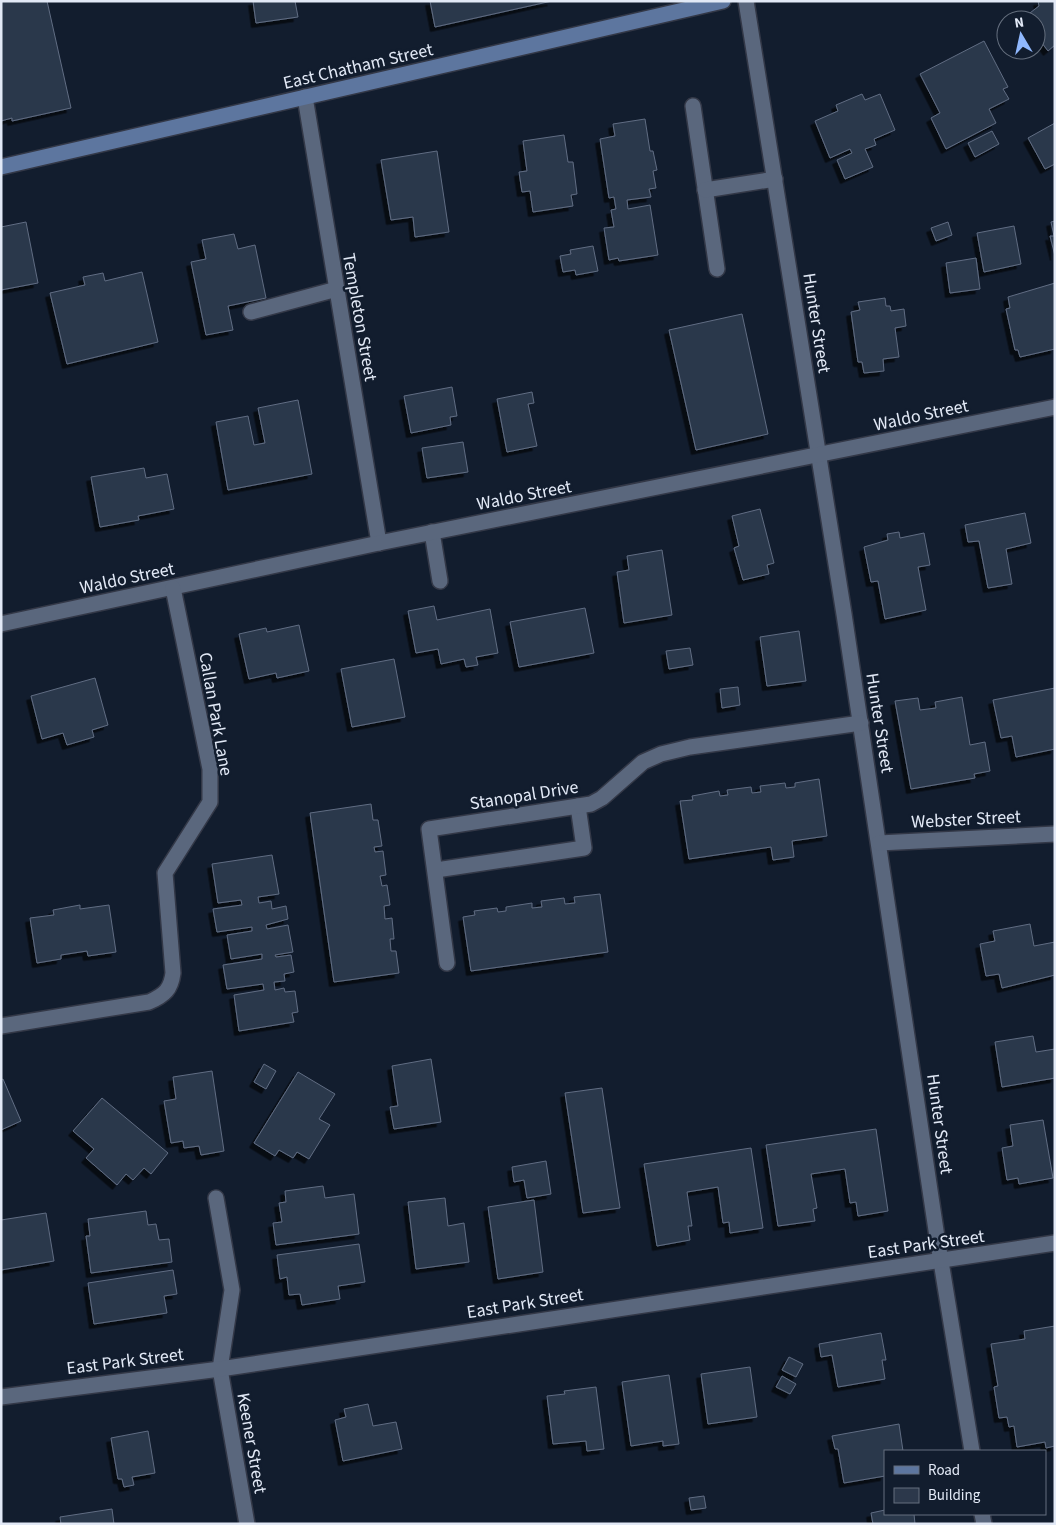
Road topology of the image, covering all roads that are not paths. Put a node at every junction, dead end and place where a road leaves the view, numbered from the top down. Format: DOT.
graph roads {
  1 [pos="723,1"];
  2 [pos="746,1"];
  3 [pos="305,97"];
  4 [pos="693,106"];
  5 [pos="1,167"];
  6 [pos="775,180"];
  7 [pos="705,190"];
  8 [pos="717,269"];
  9 [pos="337,289"];
  10 [pos="250,312"];
  11 [pos="1055,407"];
  12 [pos="819,455"];
  13 [pos="432,532"];
  14 [pos="379,543"];
  15 [pos="440,581"];
  16 [pos="173,588"];
  17 [pos="1,624"];
  18 [pos="861,723"];
  19 [pos="578,806"];
  20 [pos="1055,834"];
  21 [pos="879,842"];
  22 [pos="436,870"];
  23 [pos="447,963"];
  24 [pos="1,1026"];
  25 [pos="216,1198"];
  26 [pos="1055,1243"];
  27 [pos="941,1261"];
  28 [pos="220,1369"];
  29 [pos="1,1397"];
  30 [pos="972,1450"];
  31 [pos="247,1524"];
  1 -- 3 [label="main road, East Chatham Street"];
  2 -- 6 [label="street, Hunter Street"];
  3 -- 5 [label="main road, East Chatham Street"];
  3 -- 9 [label="street, Templeton Street"];
  4 -- 7 [label="street"];
  6 -- 7 [label="street"];
  6 -- 12 [label="street, Hunter Street"];
  7 -- 8 [label="street"];
  9 -- 10 [label="street"];
  9 -- 14 [label="street, Templeton Street"];
  11 -- 12 [label="street, Waldo Street"];
  12 -- 13 [label="street, Waldo Street"];
  12 -- 18 [label="street, Hunter Street"];
  13 -- 14 [label="street, Waldo Street"];
  13 -- 15 [label="street"];
  14 -- 16 [label="street, Waldo Street"];
  16 -- 17 [label="street, Waldo Street"];
  16 -- 24 [label="street, Callan Park Lane"];
  18 -- 19 [label="street, Stanopal Drive"];
  18 -- 21 [label="street, Hunter Street"];
  19 -- 22 [label="street"];
  19 -- 22 [label="street, Stanopal Drive"];
  20 -- 21 [label="street, Webster Street"];
  21 -- 27 [label="street, Hunter Street"];
  22 -- 23 [label="street, Stanopal Drive"];
  25 -- 28 [label="street, Keener Street"];
  26 -- 27 [label="street, East Park Street"];
  27 -- 28 [label="street, East Park Street"];
  27 -- 30 [label="street, Hunter Street"];
  28 -- 29 [label="street, East Park Street"];
  28 -- 31 [label="street, Keener Street"];
}
